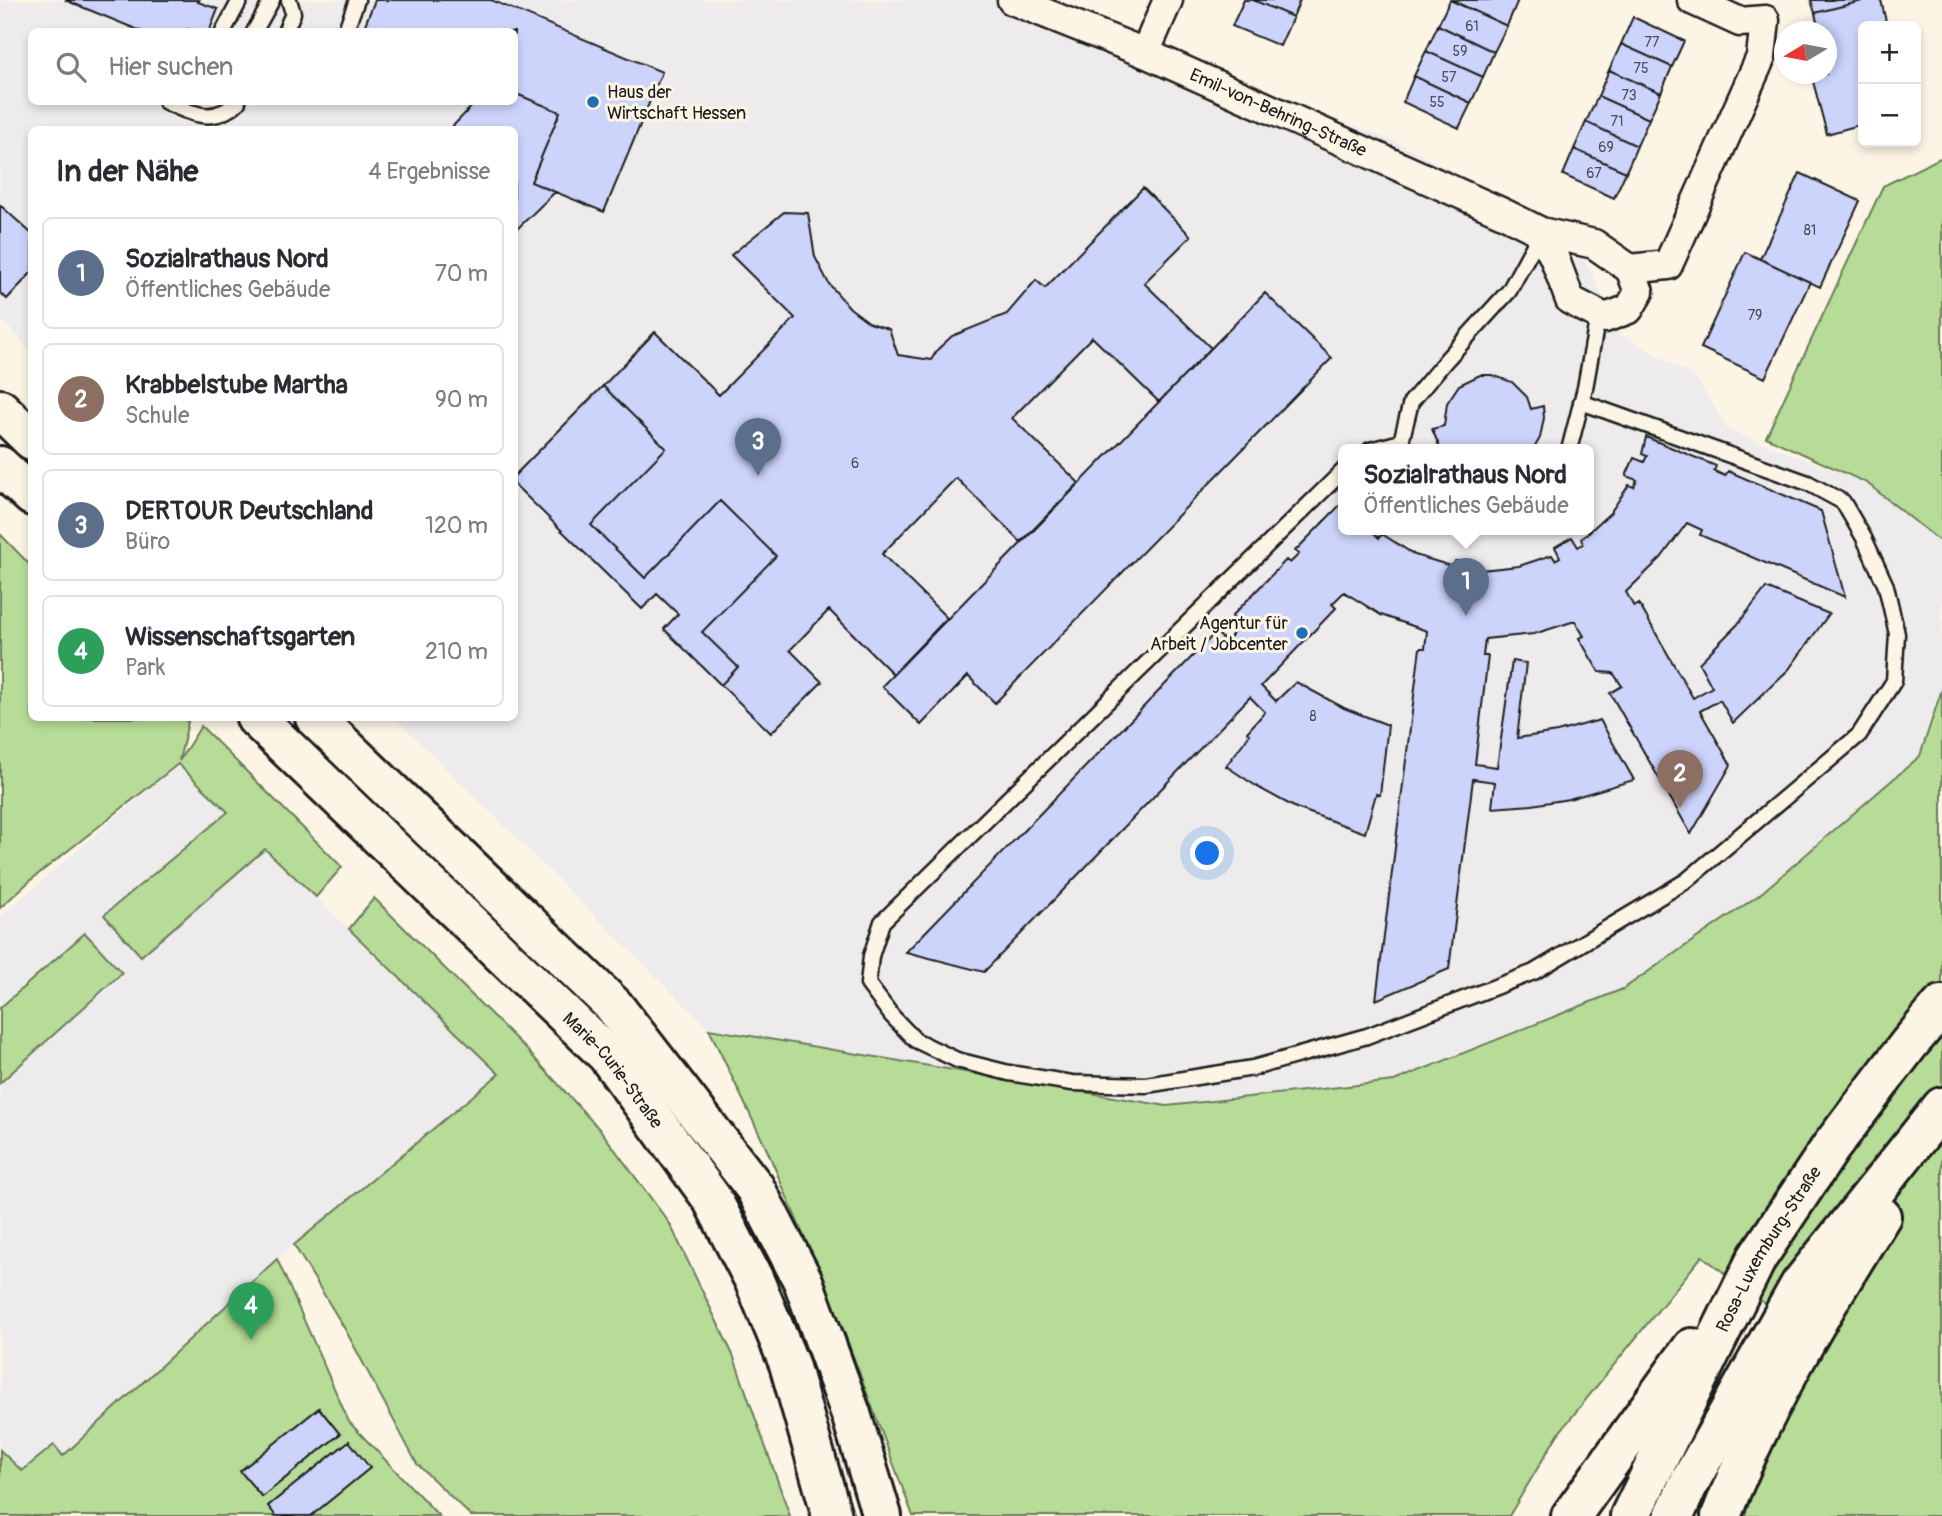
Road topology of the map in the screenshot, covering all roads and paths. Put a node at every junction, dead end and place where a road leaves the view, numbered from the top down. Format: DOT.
graph roads {
  1 [pos="240,0"];
  2 [pos="272,0"];
  3 [pos="289,0"];
  4 [pos="357,0"];
  5 [pos="1012,0"];
  6 [pos="1168,0"];
  7 [pos="1692,0"];
  8 [pos="225,28"];
  9 [pos="256,28"];
  10 [pos="287,28"];
  11 [pos="346,28"];
  12 [pos="1145,53"];
  13 [pos="173,105"];
  14 [pos="234,105"];
  15 [pos="1541,232"];
  16 [pos="1630,269"];
  17 [pos="1598,315"];
  18 [pos="1581,402"];
  19 [pos="0,409"];
  20 [pos="28,436"];
  21 [pos="1402,444"];
  22 [pos="1570,444"];
  23 [pos="0,466"];
  24 [pos="1338,475"];
  25 [pos="28,492"];
  26 [pos="259,721"];
  27 [pos="318,721"];
  28 [pos="1942,1004"];
  29 [pos="1942,1107"];
  30 [pos="1942,1119"];
  31 [pos="1757,1258"];
  32 [pos="1814,1293"];
  33 [pos="832,1516"];
  34 [pos="882,1516"];
  35 [pos="1571,1516"];
  36 [pos="1630,1516"];
  37 [pos="1674,1516"];
  38 [pos="1721,1516"];
  1 -- 8 [label="lane"];
  2 -- 9 [label="lane"];
  3 -- 10 [label="lane"];
  4 -- 11 [label="lane"];
  5 -- 12 [label="street, Emil-von-Behring-Straße"];
  6 -- 12 [label="street"];
  7 -- 16 [label="street"];
  12 -- 15 [label="street, Emil-von-Behring-Straße"];
  13 -- 14 [label="lane"];
  15 -- 16 [label="street, Emil-von-Behring-Straße"];
  15 -- 17 [label="street"];
  15 -- 21 [label="lane"];
  16 -- 17 [label="street"];
  17 -- 18 [label="lane"];
  18 -- 22 [label="lane"];
  18 -- 24 [label="lane"];
  19 -- 20 [label="main road"];
  23 -- 25 [label="main road"];
  26 -- 33 [label="main road, Marie-Curie-Straße"];
  27 -- 34 [label="main road"];
  28 -- 31 [label="main road, Rosa-Luxemburg-Straße"];
  29 -- 32 [label="main road"];
  30 -- 32 [label="main road"];
  31 -- 35 [label="main road"];
  31 -- 36 [label="main road, Rosa-Luxemburg-Straße"];
  32 -- 37 [label="main road"];
  32 -- 38 [label="main road"];
}
